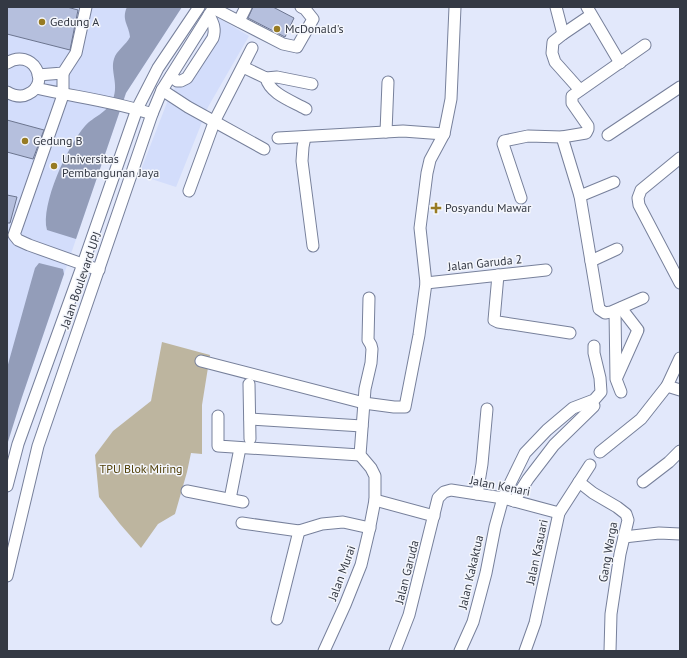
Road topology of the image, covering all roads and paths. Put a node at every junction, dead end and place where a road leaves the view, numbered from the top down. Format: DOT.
graph roads {
  1 [pos="86,7"];
  2 [pos="199,7"];
  3 [pos="246,7"];
  4 [pos="300,7"];
  5 [pos="455,7"];
  6 [pos="556,7"];
  7 [pos="212,10"];
  8 [pos="589,11"];
  9 [pos="238,21"];
  10 [pos="563,34"];
  11 [pos="645,45"];
  12 [pos="252,48"];
  13 [pos="7,62"];
  14 [pos="620,62"];
  15 [pos="243,67"];
  16 [pos="63,73"];
  17 [pos="38,75"];
  18 [pos="171,76"];
  19 [pos="266,78"];
  20 [pos="388,82"];
  21 [pos="312,84"];
  22 [pos="680,87"];
  23 [pos="36,88"];
  24 [pos="162,90"];
  25 [pos="580,90"];
  26 [pos="7,92"];
  27 [pos="63,95"];
  28 [pos="137,109"];
  29 [pos="306,109"];
  30 [pos="152,114"];
  31 [pos="215,120"];
  32 [pos="386,132"];
  33 [pos="444,134"];
  34 [pos="608,135"];
  35 [pos="305,137"];
  36 [pos="562,137"];
  37 [pos="278,138"];
  38 [pos="264,149"];
  39 [pos="678,162"];
  40 [pos="614,182"];
  41 [pos="189,191"];
  42 [pos="580,196"];
  43 [pos="521,198"];
  44 [pos="314,246"];
  45 [pos="617,249"];
  46 [pos="591,261"];
  47 [pos="83,264"];
  48 [pos="99,270"];
  49 [pos="546,270"];
  50 [pos="498,275"];
  51 [pos="426,283"];
  52 [pos="680,283"];
  53 [pos="369,298"];
  54 [pos="643,298"];
  55 [pos="618,309"];
  56 [pos="570,333"];
  57 [pos="594,346"];
  58 [pos="680,358"];
  59 [pos="201,360"];
  60 [pos="616,379"];
  61 [pos="249,384"];
  62 [pos="667,386"];
  63 [pos="680,390"];
  64 [pos="621,392"];
  65 [pos="364,403"];
  66 [pos="594,406"];
  67 [pos="487,409"];
  68 [pos="218,416"];
  69 [pos="250,419"];
  70 [pos="362,426"];
  71 [pos="250,439"];
  72 [pos="240,448"];
  73 [pos="680,451"];
  74 [pos="600,452"];
  75 [pos="360,455"];
  76 [pos="590,465"];
  77 [pos="579,482"];
  78 [pos="643,482"];
  79 [pos="7,486"];
  80 [pos="187,490"];
  81 [pos="477,494"];
  82 [pos="438,498"];
  83 [pos="503,498"];
  84 [pos="230,499"];
  85 [pos="375,500"];
  86 [pos="514,501"];
  87 [pos="243,502"];
  88 [pos="559,513"];
  89 [pos="434,516"];
  90 [pos="242,523"];
  91 [pos="370,528"];
  92 [pos="299,531"];
  93 [pos="680,534"];
  94 [pos="624,537"];
  95 [pos="7,576"];
  96 [pos="277,619"];
  97 [pos="324,651"];
  98 [pos="395,651"];
  99 [pos="460,651"];
  100 [pos="525,651"];
  101 [pos="610,651"];
  1 -- 16 [label="street"];
  2 -- 28 [label="street, Jalan Boulevard UPJ"];
  3 -- 9 [label="street"];
  4 -- 9 [label="street"];
  5 -- 33 [label="street"];
  6 -- 10 [label="street"];
  7 -- 9 [label="street"];
  7 -- 18 [label="street, Jalan Boulevard UPJ"];
  7 -- 18 [label="street"];
  8 -- 10 [label="street"];
  8 -- 14 [label="street"];
  10 -- 25 [label="street"];
  11 -- 14 [label="street"];
  12 -- 15 [label="street"];
  13 -- 17 [label="street"];
  14 -- 25 [label="street"];
  15 -- 19 [label="street"];
  15 -- 31 [label="street"];
  16 -- 17 [label="street"];
  16 -- 27 [label="street"];
  17 -- 23 [label="street"];
  18 -- 24 [label="street, Jalan Boulevard UPJ"];
  19 -- 21 [label="street"];
  19 -- 29 [label="street"];
  20 -- 32 [label="street"];
  22 -- 34 [label="street"];
  23 -- 26 [label="street"];
  23 -- 27 [label="street"];
  24 -- 30 [label="street, Jalan Boulevard UPJ"];
  24 -- 31 [label="street"];
  25 -- 36 [label="street"];
  27 -- 28 [label="street"];
  27 -- 47 [label="street"];
  28 -- 30 [label="street"];
  28 -- 47 [label="street, Jalan Boulevard UPJ"];
  30 -- 48 [label="street, Jalan Boulevard UPJ"];
  31 -- 38 [label="street"];
  31 -- 41 [label="street"];
  32 -- 33 [label="street"];
  32 -- 35 [label="street"];
  33 -- 51 [label="street"];
  35 -- 37 [label="street"];
  35 -- 44 [label="street"];
  36 -- 42 [label="street"];
  36 -- 43 [label="street"];
  39 -- 52 [label="street"];
  40 -- 42 [label="street"];
  42 -- 46 [label="street"];
  45 -- 46 [label="street"];
  46 -- 55 [label="street"];
  47 -- 48 [label="street"];
  47 -- 79 [label="street, Jalan Boulevard UPJ"];
  48 -- 95 [label="street, Jalan Boulevard UPJ"];
  49 -- 50 [label="street, Jalan Garuda 2"];
  50 -- 51 [label="street, Jalan Garuda 2"];
  50 -- 56 [label="street"];
  51 -- 65 [label="street"];
  53 -- 65 [label="street"];
  54 -- 55 [label="street"];
  55 -- 60 [label="street"];
  55 -- 60 [label="street"];
  57 -- 83 [label="street, Jalan Kakaktua"];
  58 -- 62 [label="street"];
  59 -- 65 [label="street"];
  60 -- 64 [label="street"];
  61 -- 69 [label="street"];
  62 -- 63 [label="street"];
  62 -- 74 [label="street"];
  65 -- 70 [label="street"];
  66 -- 86 [label="street"];
  67 -- 81 [label="street"];
  68 -- 72 [label="street"];
  69 -- 70 [label="street"];
  69 -- 71 [label="street"];
  70 -- 75 [label="street"];
  72 -- 75 [label="street"];
  72 -- 84 [label="street"];
  73 -- 78 [label="street"];
  75 -- 85 [label="street, Jalan Murai"];
  76 -- 77 [label="street, Jalan Kasuari"];
  77 -- 88 [label="street, Jalan Kasuari"];
  77 -- 94 [label="street, Gang Warga"];
  80 -- 84 [label="street"];
  81 -- 82 [label="street, Jalan Kenari"];
  81 -- 83 [label="street, Jalan Kenari"];
  82 -- 89 [label="street, Jalan Garuda"];
  83 -- 86 [label="street, Jalan Kenari"];
  83 -- 99 [label="street, Jalan Kakaktua"];
  84 -- 87 [label="street"];
  85 -- 89 [label="street"];
  85 -- 91 [label="street, Jalan Murai"];
  86 -- 88 [label="street, Jalan Kenari"];
  88 -- 100 [label="street, Jalan Kasuari"];
  89 -- 98 [label="street, Jalan Garuda"];
  90 -- 92 [label="street"];
  91 -- 92 [label="street"];
  91 -- 97 [label="street, Jalan Murai"];
  92 -- 96 [label="street"];
  93 -- 94 [label="street"];
  94 -- 101 [label="street, Gang Warga"];
}
